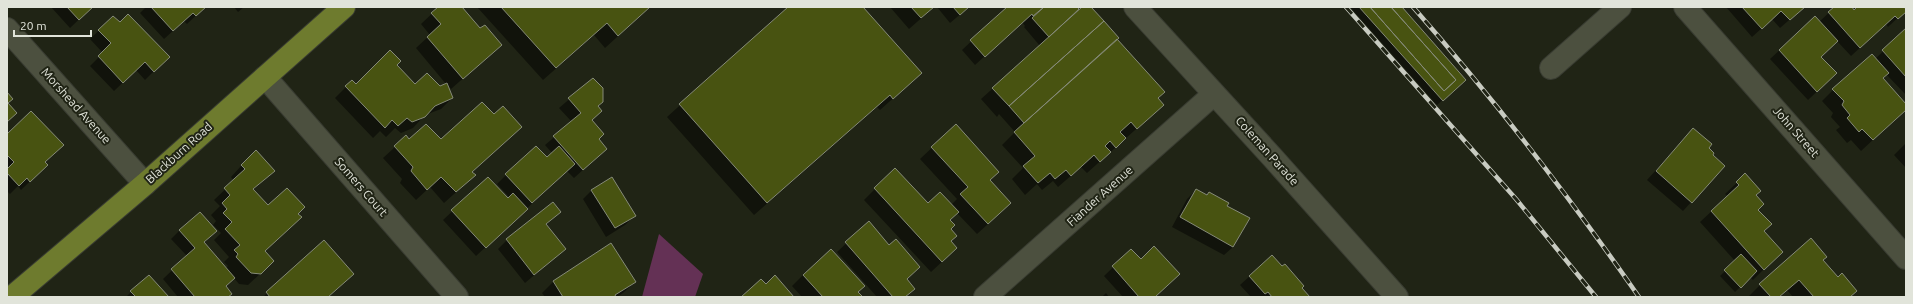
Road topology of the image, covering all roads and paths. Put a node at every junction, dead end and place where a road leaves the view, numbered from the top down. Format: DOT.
graph roads {
  1 [pos="344,7"];
  2 [pos="1135,7"];
  3 [pos="1620,7"];
  4 [pos="1685,7"];
  5 [pos="7,29"];
  6 [pos="1551,68"];
  7 [pos="265,77"];
  8 [pos="1214,94"];
  9 [pos="145,184"];
  10 [pos="1906,258"];
  11 [pos="12,297"];
  12 [pos="457,297"];
  13 [pos="985,297"];
  14 [pos="1397,297"];
  1 -- 7 [label="main road, Blackburn Road"];
  2 -- 8 [label="street, Coleman Parade"];
  3 -- 6 [label="street"];
  4 -- 10 [label="street, John Street"];
  5 -- 9 [label="street, Morshead Avenue"];
  7 -- 9 [label="main road, Blackburn Road"];
  7 -- 12 [label="street, Somers Court"];
  8 -- 13 [label="street, Fiander Avenue"];
  8 -- 14 [label="street, Coleman Parade"];
  9 -- 11 [label="main road, Blackburn Road"];
}
